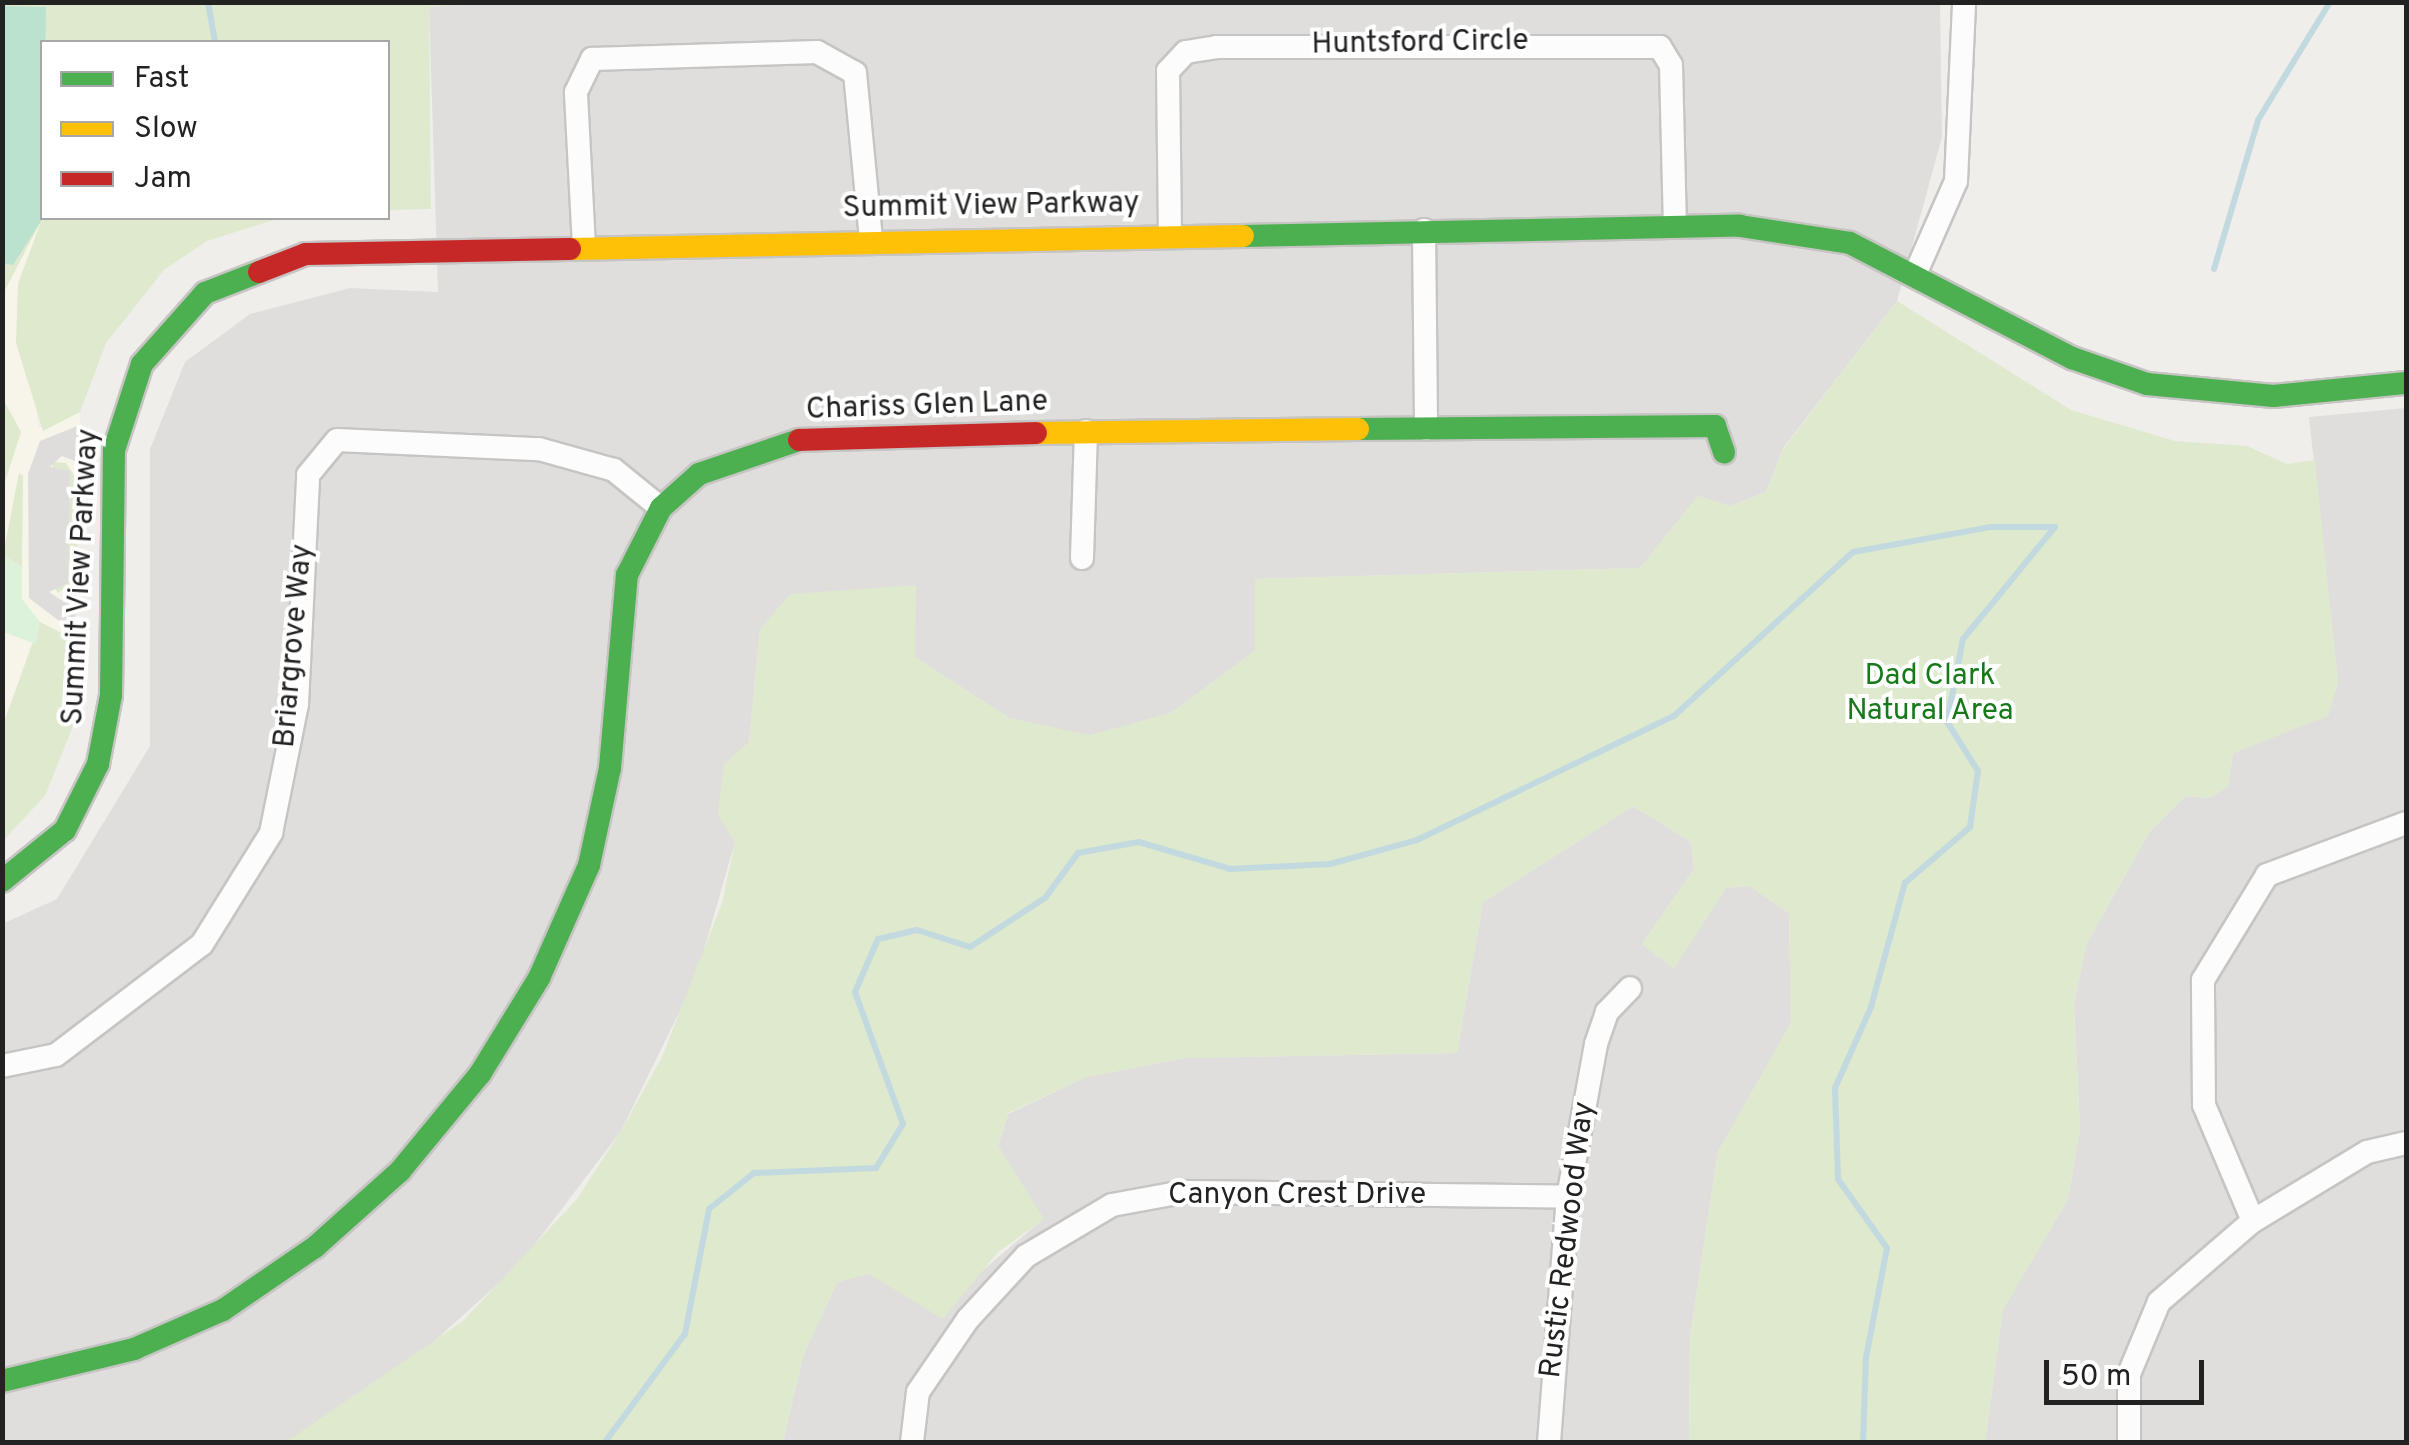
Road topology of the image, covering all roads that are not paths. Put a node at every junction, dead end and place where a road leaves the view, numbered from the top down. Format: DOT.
graph roads {
  1 [pos="1964,2"];
  2 [pos="1675,226"];
  3 [pos="1424,230"];
  4 [pos="1170,234"];
  5 [pos="872,239"];
  6 [pos="584,246"];
  7 [pos="1917,270"];
  8 [pos="2406,383"];
  9 [pos="1426,429"];
  10 [pos="1086,431"];
  11 [pos="1724,452"];
  12 [pos="661,508"];
  13 [pos="1082,558"];
  14 [pos="2406,823"];
  15 [pos="2,881"];
  16 [pos="1630,988"];
  17 [pos="2,1066"];
  18 [pos="2406,1143"];
  19 [pos="1568,1197"];
  20 [pos="2253,1220"];
  21 [pos="2,1381"];
  22 [pos="912,1442"];
  23 [pos="1549,1442"];
  24 [pos="2128,1442"];
  1 -- 7 [label="street"];
  2 -- 3 [label="street, Summit View Parkway"];
  2 -- 4 [label="street, Huntsford Circle"];
  2 -- 7 [label="street, Summit View Parkway"];
  3 -- 4 [label="street, Summit View Parkway"];
  3 -- 9 [label="street"];
  4 -- 5 [label="street, Summit View Parkway"];
  5 -- 6 [label="street, Summit View Parkway"];
  5 -- 6 [label="street"];
  6 -- 15 [label="street, Summit View Parkway"];
  7 -- 8 [label="street, Summit View Parkway"];
  9 -- 10 [label="street, Chariss Glen Lane"];
  9 -- 11 [label="street, Chariss Glen Lane"];
  10 -- 12 [label="street, Chariss Glen Lane"];
  10 -- 13 [label="street"];
  12 -- 17 [label="street, Briargrove Way"];
  12 -- 21 [label="street, Chariss Glen Lane"];
  14 -- 20 [label="street"];
  16 -- 19 [label="street, Rustic Redwood Way"];
  18 -- 20 [label="street"];
  19 -- 22 [label="street, Canyon Crest Drive"];
  19 -- 23 [label="street, Rustic Redwood Way"];
  20 -- 24 [label="street"];
}
